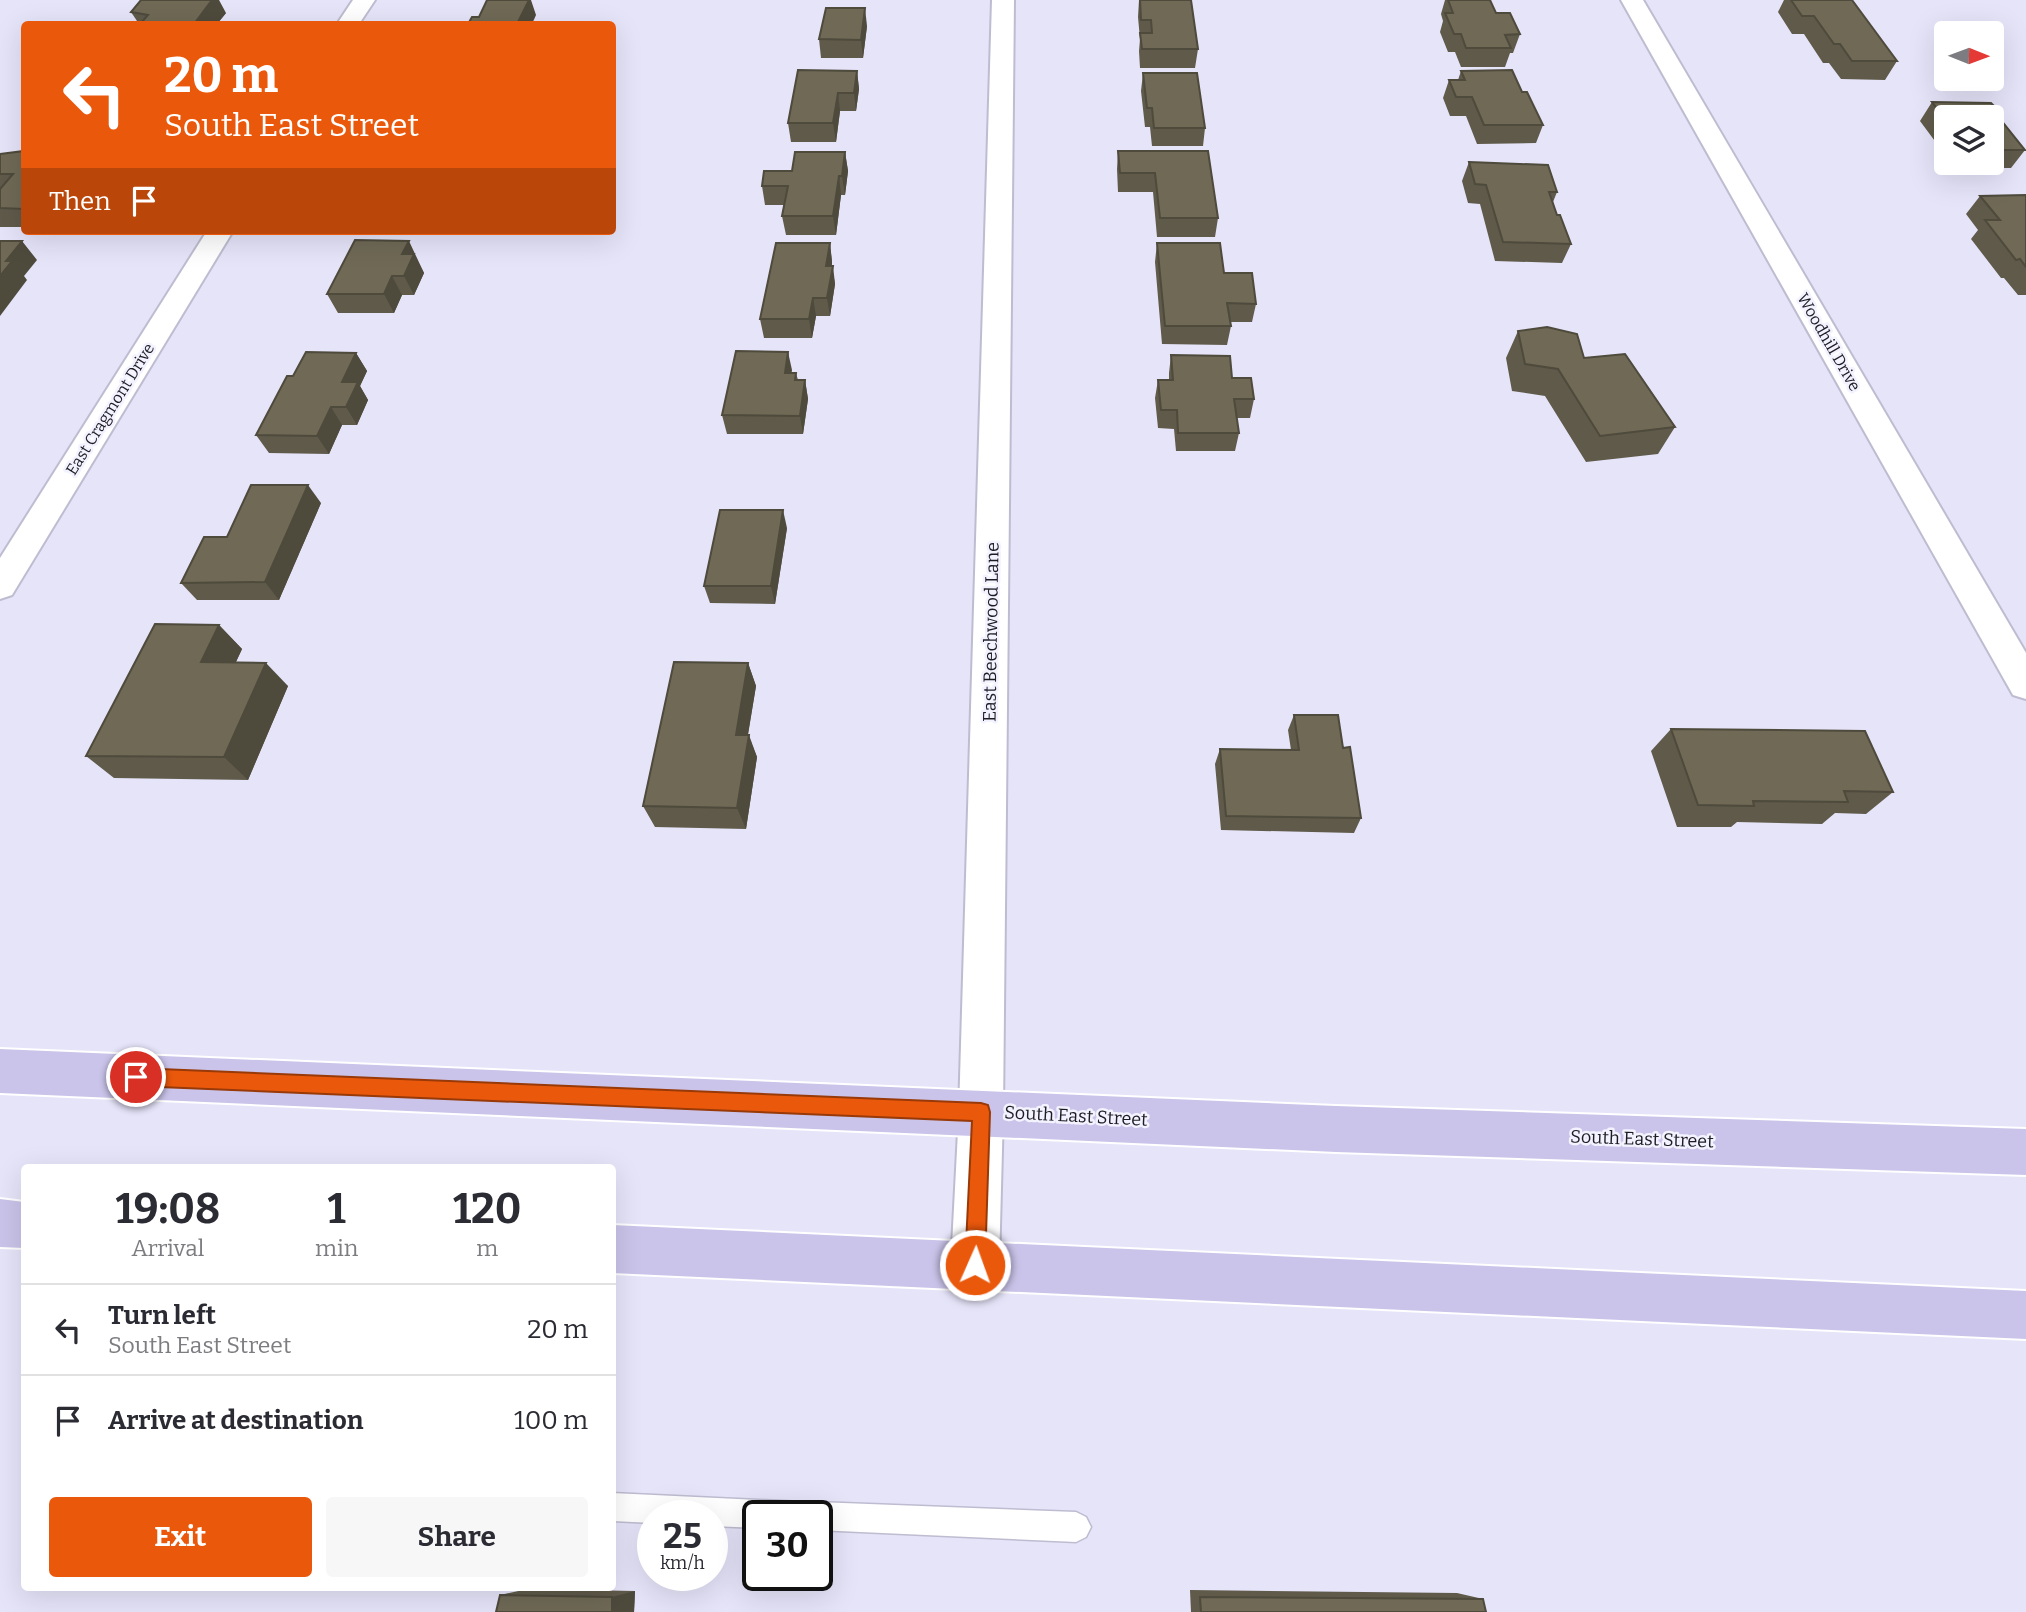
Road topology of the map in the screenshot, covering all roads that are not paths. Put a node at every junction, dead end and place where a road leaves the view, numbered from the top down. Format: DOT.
graph roads {
  1 [pos="364,0"];
  2 [pos="1003,0"];
  3 [pos="1632,0"];
  4 [pos="350,21"];
  5 [pos="218,235"];
  6 [pos="0,586"];
  7 [pos="2026,684"];
  8 [pos="0,1071"];
  9 [pos="981,1112"];
  10 [pos="2026,1152"];
  11 [pos="0,1223"];
  12 [pos="21,1224"];
  13 [pos="616,1250"];
  14 [pos="975,1265"];
  15 [pos="2026,1315"];
  16 [pos="616,1507"];
  17 [pos="742,1513"];
  18 [pos="833,1517"];
  19 [pos="1076,1527"];
  1 -- 4 [label="street"];
  2 -- 9 [label="street, East Beechwood Lane"];
  3 -- 7 [label="street, Woodhill Drive"];
  5 -- 6 [label="street, East Cragmont Drive"];
  8 -- 9 [label="main road, South East Street"];
  9 -- 10 [label="main road, South East Street"];
  9 -- 14 [label="street, East Beechwood Lane"];
  11 -- 12 [label="main road"];
  13 -- 14 [label="main road"];
  14 -- 15 [label="main road"];
  16 -- 17 [label="lane"];
  18 -- 19 [label="lane"];
}
